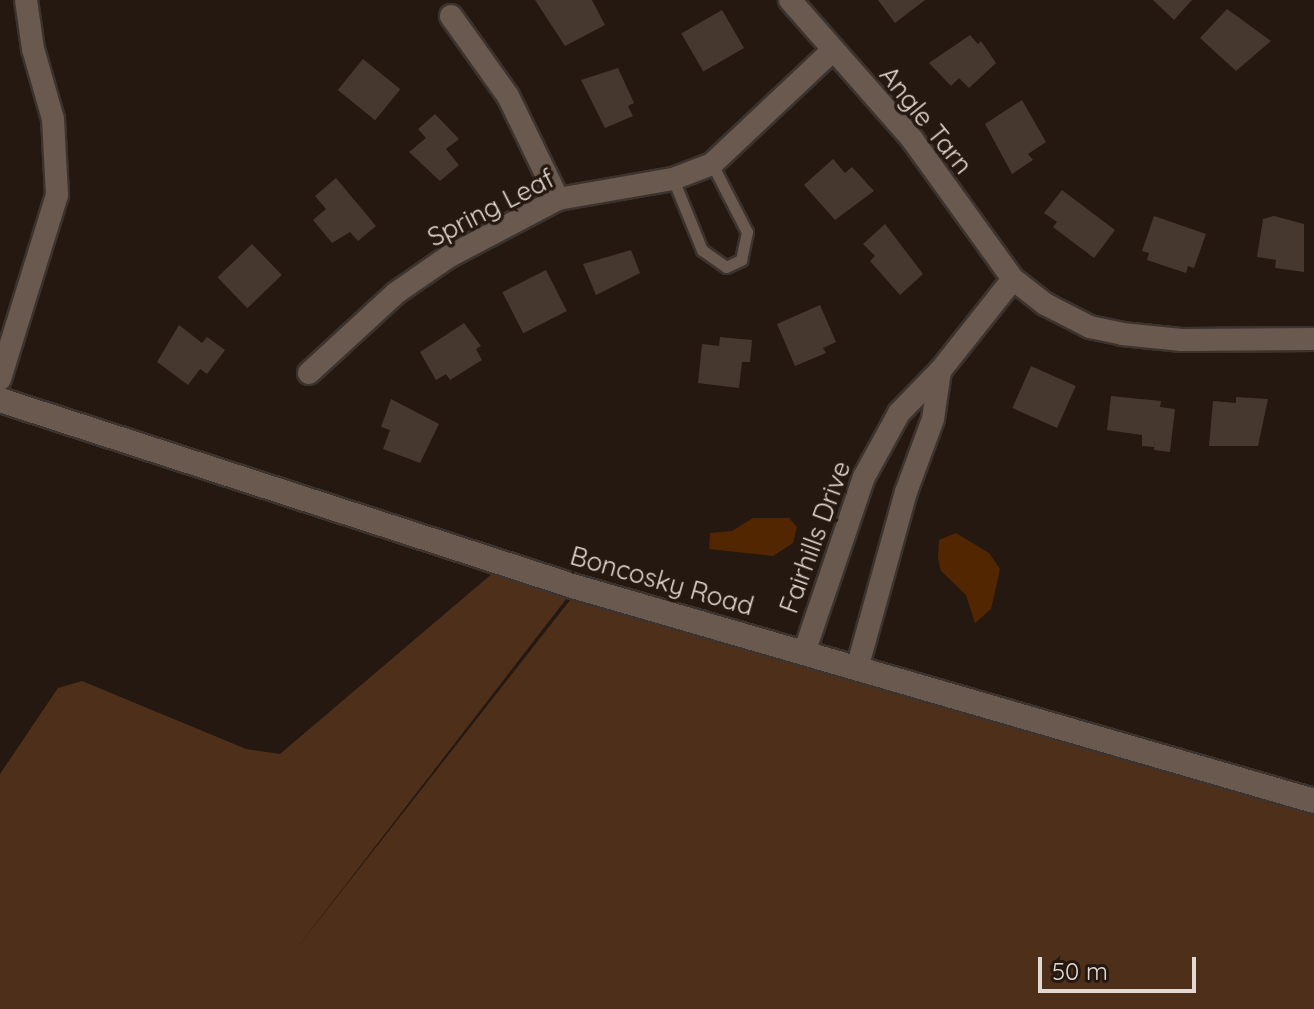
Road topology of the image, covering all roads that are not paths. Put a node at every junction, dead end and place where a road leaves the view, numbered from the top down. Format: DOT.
graph roads {
  1 [pos="26,0"];
  2 [pos="790,0"];
  3 [pos="451,16"];
  4 [pos="831,52"];
  5 [pos="712,164"];
  6 [pos="673,179"];
  7 [pos="558,199"];
  8 [pos="1013,279"];
  9 [pos="1314,339"];
  10 [pos="940,371"];
  11 [pos="309,373"];
  12 [pos="0,379"];
  13 [pos="0,400"];
  14 [pos="805,650"];
  15 [pos="858,665"];
  16 [pos="1314,801"];
  1 -- 12 [label="street"];
  2 -- 4 [label="street, Angle Tarn"];
  3 -- 7 [label="street"];
  4 -- 5 [label="street, Spring Leaf"];
  4 -- 8 [label="street, Angle Tarn"];
  5 -- 6 [label="street, Spring Leaf"];
  5 -- 6 [label="lane"];
  6 -- 7 [label="street, Spring Leaf"];
  7 -- 11 [label="street, Spring Leaf"];
  8 -- 9 [label="street"];
  8 -- 10 [label="street, Fairhills Drive"];
  10 -- 14 [label="street, Fairhills Drive"];
  10 -- 15 [label="street"];
  13 -- 14 [label="street, Boncosky Road"];
  14 -- 15 [label="street, Boncosky Road"];
  15 -- 16 [label="street, Boncosky Road"];
}
